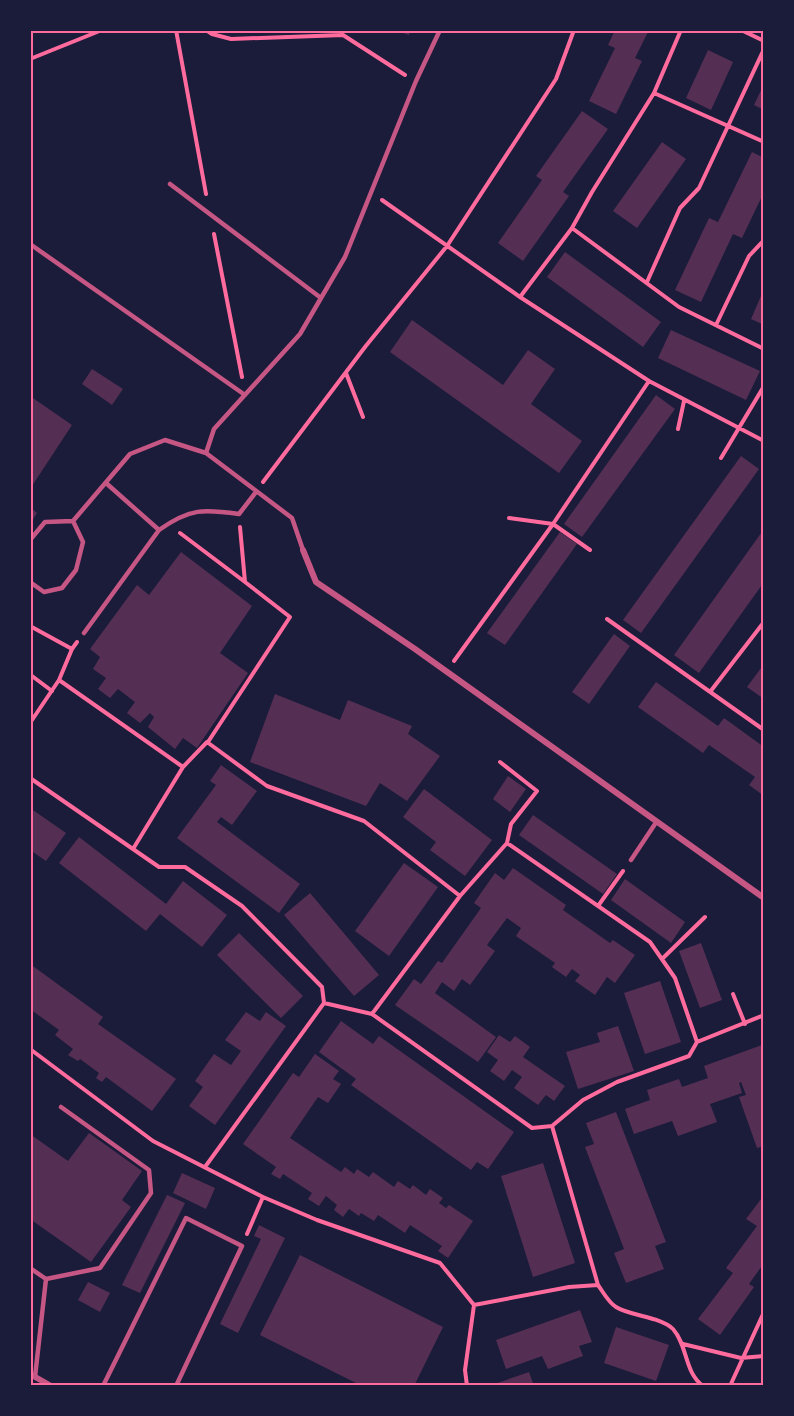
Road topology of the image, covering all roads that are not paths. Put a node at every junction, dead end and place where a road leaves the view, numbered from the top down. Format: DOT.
graph roads {
  1 [pos="440,30"];
  2 [pos="170,184"];
  3 [pos="30,244"];
  4 [pos="321,298"];
  5 [pos="245,395"];
  6 [pos="206,453"];
  7 [pos="106,483"];
  8 [pos="256,492"];
  9 [pos="73,521"];
  10 [pos="159,530"];
  11 [pos="30,540"];
  12 [pos="303,550"];
  13 [pos="30,582"];
  14 [pos="84,633"];
  15 [pos="657,821"];
  16 [pos="631,860"];
  17 [pos="764,898"];
  18 [pos="61,1107"];
  19 [pos="30,1268"];
  20 [pos="46,1279"];
  21 [pos="32,1375"];
  22 [pos="51,1386"];
  23 [pos="103,1386"];
  24 [pos="176,1386"];
  1 -- 4 [label="lane"];
  2 -- 4 [label="lane"];
  3 -- 5 [label="lane"];
  4 -- 5 [label="lane"];
  5 -- 6 [label="lane"];
  6 -- 7 [label="lane"];
  6 -- 8 [label="lane"];
  7 -- 9 [label="lane"];
  7 -- 10 [label="lane"];
  8 -- 10 [label="lane"];
  8 -- 12 [label="lane"];
  9 -- 11 [label="lane"];
  9 -- 13 [label="lane"];
  10 -- 14 [label="lane"];
  12 -- 15 [label="street"];
  15 -- 16 [label="lane"];
  15 -- 17 [label="street"];
  18 -- 20 [label="lane"];
  19 -- 20 [label="lane"];
  20 -- 21 [label="lane"];
  21 -- 22 [label="street"];
  23 -- 24 [label="lane"];
}
